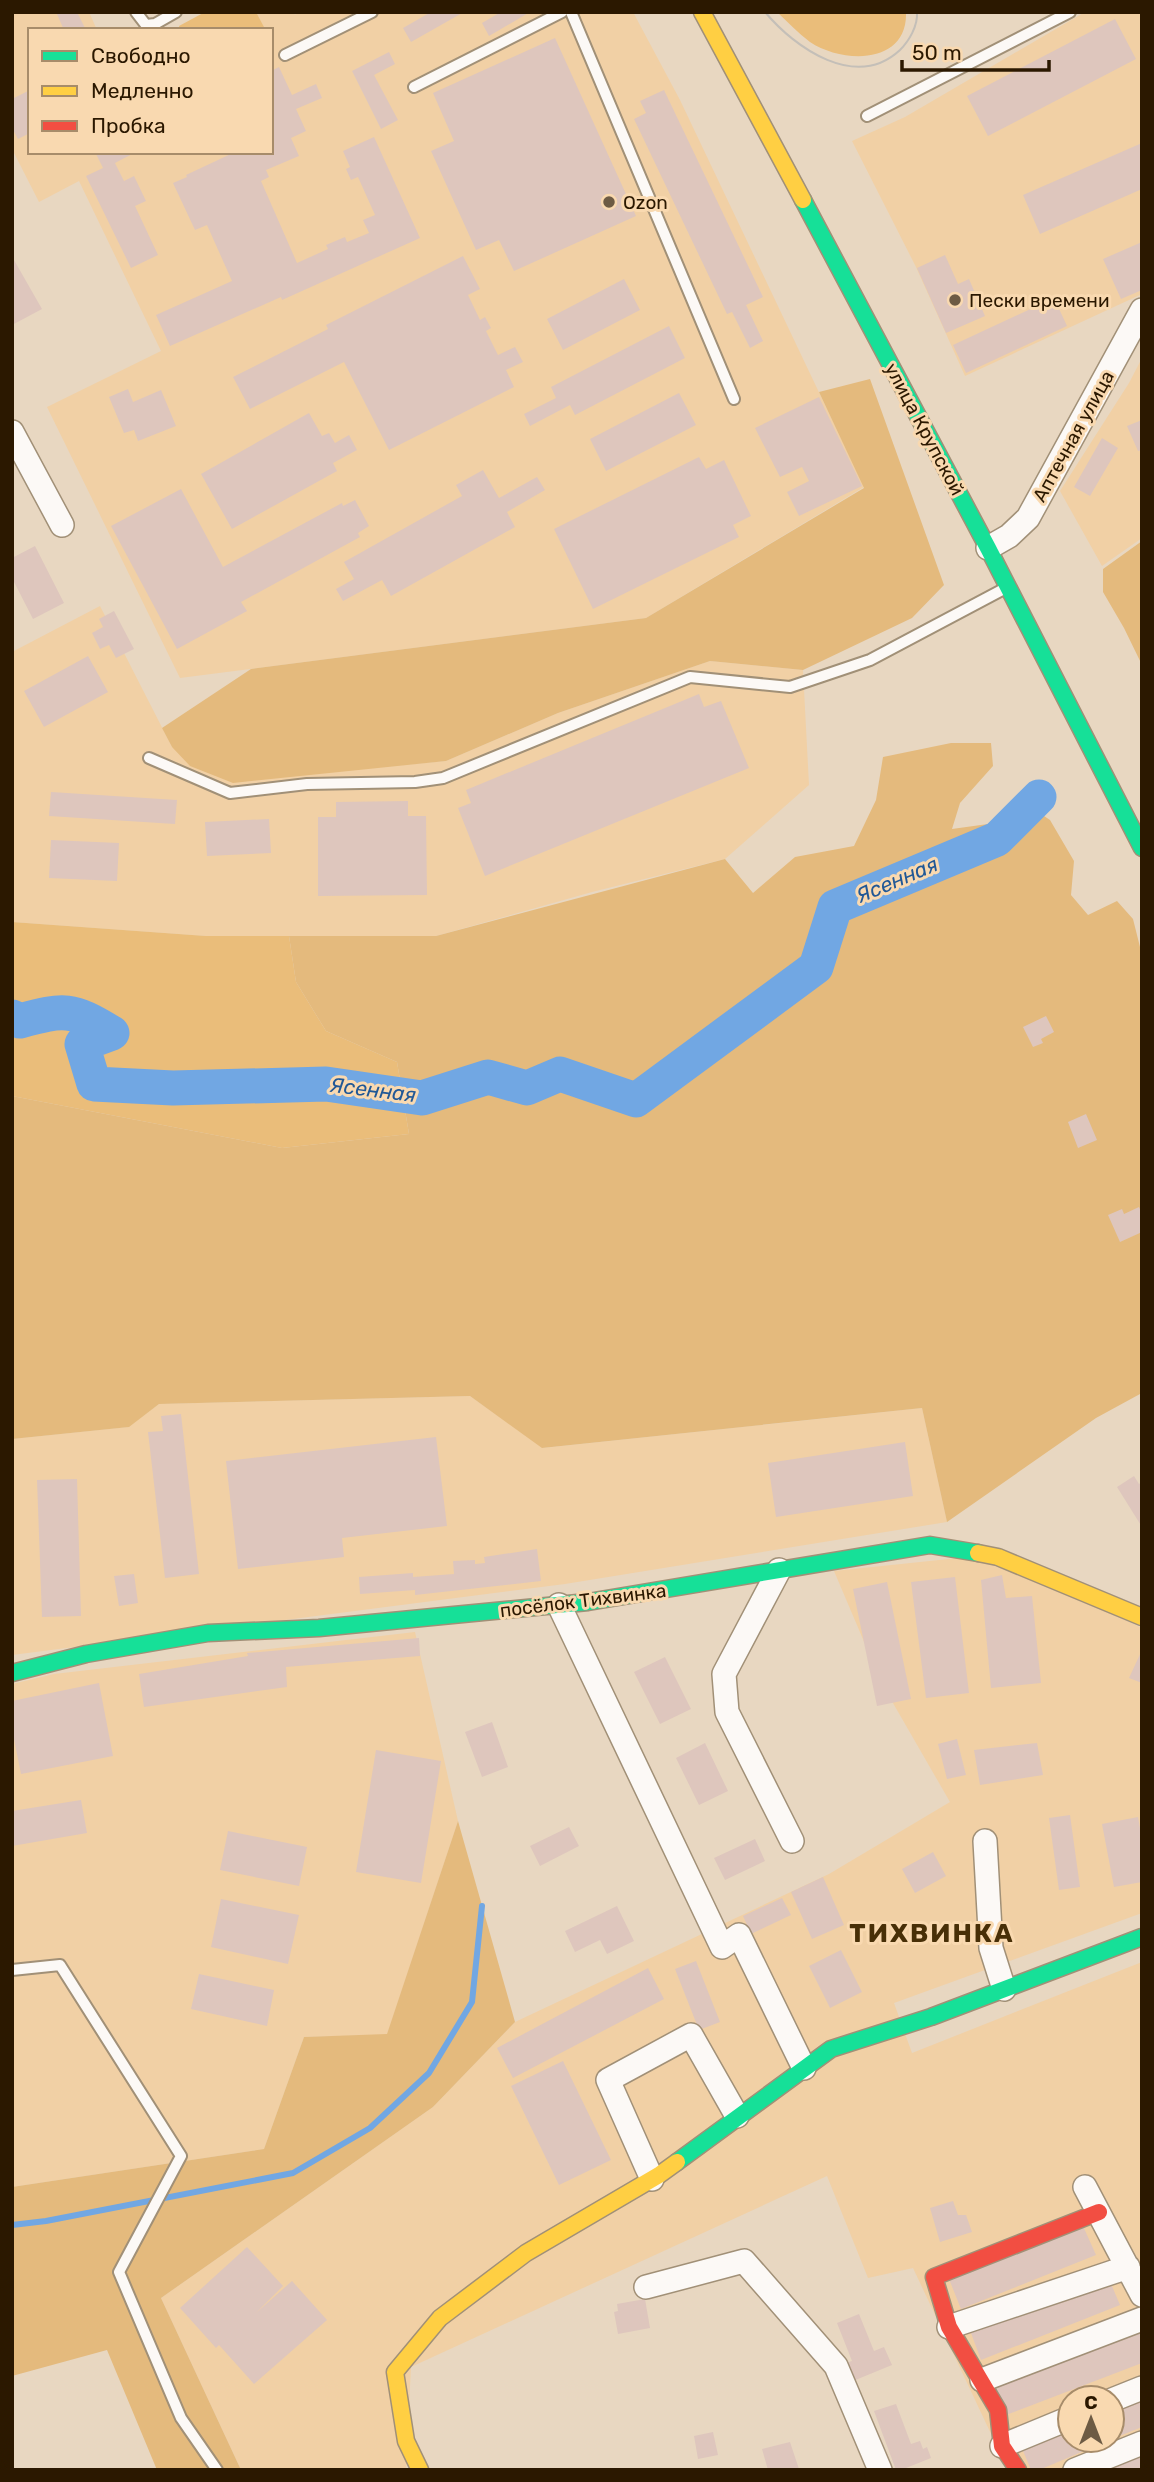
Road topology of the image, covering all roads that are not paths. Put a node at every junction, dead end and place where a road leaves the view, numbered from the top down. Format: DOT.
graph roads {
  1 [pos="136,12"];
  2 [pos="176,12"];
  3 [pos="372,12"];
  4 [pos="562,12"];
  5 [pos="570,12"];
  6 [pos="702,12"];
  7 [pos="1070,12"];
  8 [pos="285,55"];
  9 [pos="414,87"];
  10 [pos="867,116"];
  11 [pos="1142,310"];
  12 [pos="734,399"];
  13 [pos="12,432"];
  14 [pos="62,525"];
  15 [pos="988,548"];
  16 [pos="1008,587"];
  17 [pos="149,758"];
  18 [pos="1142,848"];
  19 [pos="779,1570"];
  20 [pos="559,1605"];
  21 [pos="1142,1617"];
  22 [pos="12,1672"];
  23 [pos="792,1841"];
  24 [pos="985,1841"];
  25 [pos="1142,1937"];
  26 [pos="12,1970"];
  27 [pos="1004,1989"];
  28 [pos="804,2068"];
  29 [pos="737,2116"];
  30 [pos="652,2179"];
  31 [pos="1085,2187"];
  32 [pos="1099,2212"];
  33 [pos="1128,2267"];
  34 [pos="646,2287"];
  35 [pos="1142,2295"];
  36 [pos="1142,2319"];
  37 [pos="949,2327"];
  38 [pos="982,2380"];
  39 [pos="1056,2424"];
  40 [pos="1142,2443"];
  41 [pos="1002,2446"];
  42 [pos="217,2470"];
  43 [pos="420,2470"];
  44 [pos="880,2470"];
  45 [pos="1018,2470"];
  46 [pos="1075,2470"];
  1 -- 2 [label="lane"];
  3 -- 8 [label="lane"];
  4 -- 9 [label="lane"];
  5 -- 12 [label="lane"];
  6 -- 15 [label="street, улица Крупской"];
  7 -- 10 [label="lane"];
  11 -- 15 [label="street, Аптечная улица"];
  13 -- 14 [label="street"];
  15 -- 16 [label="street, улица Крупской"];
  16 -- 17 [label="lane"];
  16 -- 18 [label="street, улица Крупской"];
  19 -- 20 [label="street, посёлок Тихвинка"];
  19 -- 21 [label="street, посёлок Тихвинка"];
  19 -- 23 [label="street"];
  20 -- 22 [label="street, посёлок Тихвинка"];
  20 -- 28 [label="street"];
  24 -- 27 [label="street"];
  25 -- 27 [label="street"];
  26 -- 42 [label="lane"];
  27 -- 28 [label="street"];
  28 -- 29 [label="street"];
  29 -- 30 [label="street"];
  29 -- 30 [label="street"];
  30 -- 43 [label="street"];
  31 -- 32 [label="street"];
  32 -- 33 [label="street"];
  32 -- 37 [label="street"];
  33 -- 35 [label="street"];
  33 -- 37 [label="street"];
  34 -- 44 [label="street"];
  36 -- 38 [label="street"];
  37 -- 38 [label="street"];
  38 -- 41 [label="street"];
  39 -- 41 [label="street"];
  40 -- 46 [label="street"];
  41 -- 45 [label="street"];
}
